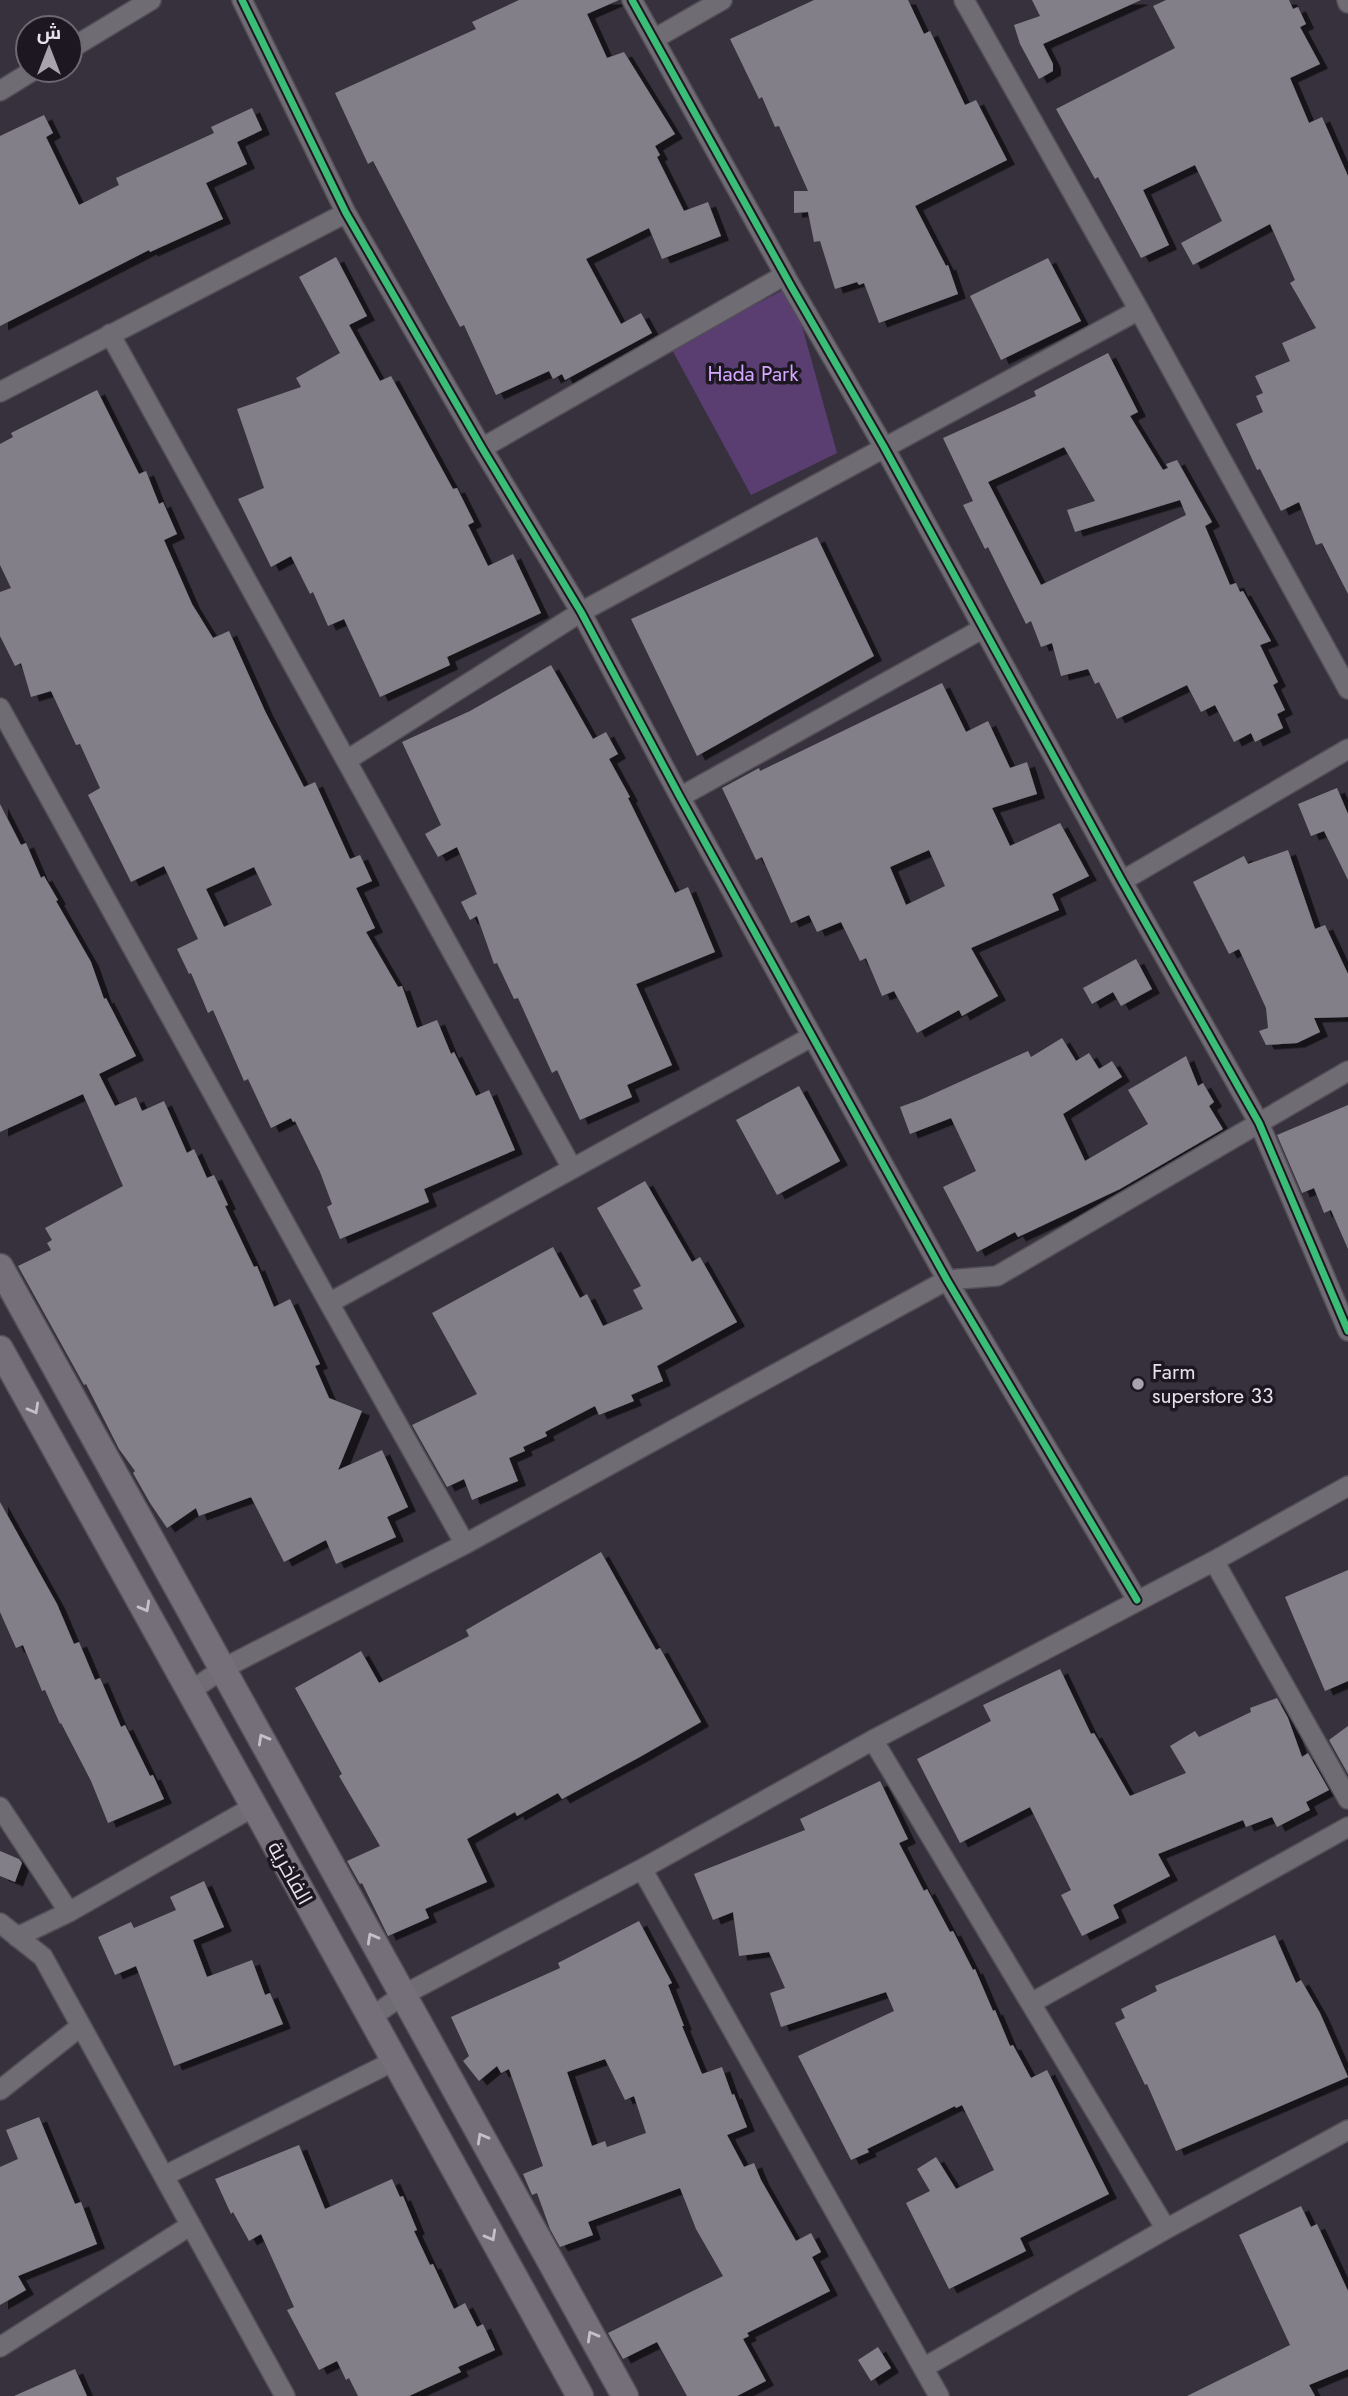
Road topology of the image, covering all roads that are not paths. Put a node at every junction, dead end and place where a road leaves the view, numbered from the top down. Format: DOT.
graph roads {
  1 [pos="151,0"];
  2 [pos="242,0"];
  3 [pos="632,0"];
  4 [pos="722,0"];
  5 [pos="964,0"];
  6 [pos="654,39"];
  7 [pos="84,40"];
  8 [pos="346,213"];
  9 [pos="785,275"];
  10 [pos="1139,310"];
  11 [pos="110,334"];
  12 [pos="0,392"];
  13 [pos="884,447"];
  14 [pos="482,448"];
  15 [pos="582,612"];
  16 [pos="982,629"];
  17 [pos="1348,690"];
  18 [pos="0,708"];
  19 [pos="1348,749"];
  20 [pos="347,760"];
  21 [pos="680,797"];
  22 [pos="1122,881"];
  23 [pos="811,1037"];
  24 [pos="1348,1071"];
  25 [pos="1259,1123"];
  26 [pos="572,1168"];
  27 [pos="0,1267"];
  28 [pos="947,1280"];
  29 [pos="329,1303"];
  30 [pos="1348,1331"];
  31 [pos="0,1349"];
  32 [pos="1348,1486"];
  33 [pos="466,1544"];
  34 [pos="1214,1561"];
  35 [pos="1137,1600"];
  36 [pos="224,1668"];
  37 [pos="192,1690"];
  38 [pos="873,1740"];
  39 [pos="1348,1799"];
  40 [pos="0,1807"];
  41 [pos="253,1807"];
  42 [pos="1348,1827"];
  43 [pos="642,1870"];
  44 [pos="69,1912"];
  45 [pos="0,1923"];
  46 [pos="17,1937"];
  47 [pos="402,1996"];
  48 [pos="1031,2003"];
  49 [pos="370,2018"];
  50 [pos="81,2025"];
  51 [pos="394,2061"];
  52 [pos="0,2090"];
  53 [pos="1348,2130"];
  54 [pos="164,2176"];
  55 [pos="191,2225"];
  56 [pos="1166,2229"];
  57 [pos="0,2347"];
  58 [pos="923,2368"];
  59 [pos="285,2396"];
  60 [pos="580,2396"];
  61 [pos="625,2396"];
  62 [pos="939,2396"];
  1 -- 7 [label="street"];
  2 -- 8 [label="street"];
  3 -- 6 [label="street"];
  4 -- 6 [label="street"];
  5 -- 10 [label="street"];
  6 -- 9 [label="street"];
  8 -- 11 [label="street"];
  8 -- 14 [label="street"];
  9 -- 13 [label="street"];
  9 -- 14 [label="street"];
  10 -- 13 [label="street"];
  10 -- 17 [label="street"];
  11 -- 12 [label="street"];
  11 -- 20 [label="street"];
  13 -- 15 [label="street"];
  13 -- 16 [label="street"];
  14 -- 15 [label="street"];
  15 -- 20 [label="street"];
  15 -- 21 [label="street"];
  16 -- 21 [label="street"];
  16 -- 22 [label="street"];
  18 -- 29 [label="street"];
  19 -- 22 [label="street"];
  20 -- 26 [label="street"];
  21 -- 23 [label="street"];
  22 -- 25 [label="street"];
  23 -- 26 [label="street"];
  23 -- 28 [label="street"];
  24 -- 25 [label="street"];
  25 -- 28 [label="street"];
  25 -- 30 [label="street"];
  26 -- 29 [label="street"];
  27 -- 36 [label="street"];
  28 -- 33 [label="street"];
  28 -- 35 [label="street"];
  29 -- 33 [label="street"];
  31 -- 37 [label="street, الفاخرية, one-way"];
  32 -- 34 [label="street"];
  33 -- 36 [label="street"];
  34 -- 35 [label="street"];
  34 -- 39 [label="street"];
  35 -- 38 [label="street"];
  36 -- 37 [label="street"];
  47 -- 36 [label="street, one-way"];
  37 -- 41 [label="street, الفاخرية"];
  38 -- 43 [label="street"];
  38 -- 48 [label="street"];
  40 -- 44 [label="street"];
  41 -- 44 [label="street"];
  41 -- 49 [label="street, الفاخرية"];
  42 -- 48 [label="street"];
  43 -- 47 [label="street"];
  43 -- 58 [label="street"];
  44 -- 46 [label="street"];
  45 -- 46 [label="street"];
  46 -- 50 [label="street"];
  47 -- 49 [label="street"];
  61 -- 47 [label="street, one-way"];
  48 -- 56 [label="street"];
  49 -- 51 [label="street, الفاخرية"];
  50 -- 52 [label="street"];
  50 -- 54 [label="street"];
  51 -- 54 [label="street"];
  51 -- 60 [label="street, الفاخرية, one-way"];
  53 -- 56 [label="street"];
  54 -- 55 [label="street"];
  55 -- 57 [label="street"];
  55 -- 59 [label="street"];
  56 -- 58 [label="street"];
  58 -- 62 [label="street"];
}
